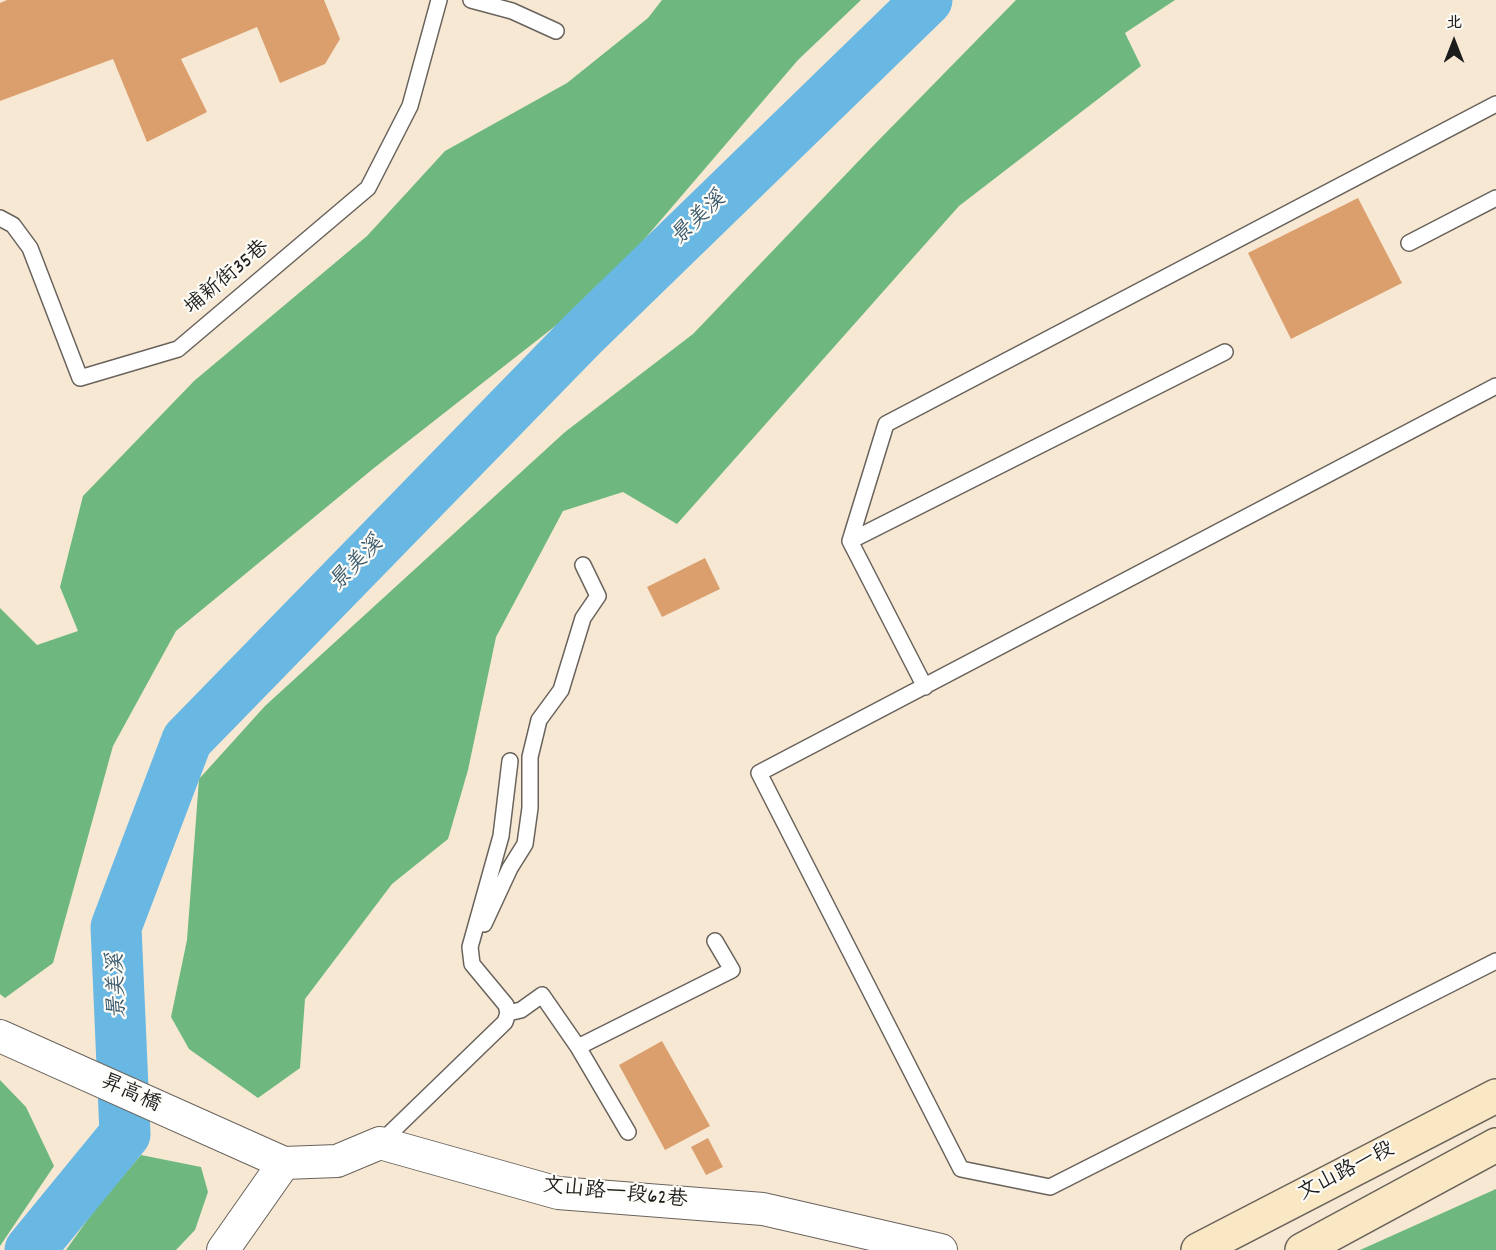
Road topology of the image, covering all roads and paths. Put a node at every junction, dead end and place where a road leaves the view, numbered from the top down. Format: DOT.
graph roads {
  1 [pos="439,0"];
  2 [pos="471,0"];
  3 [pos="556,31"];
  4 [pos="1496,104"];
  5 [pos="1496,198"];
  6 [pos="0,218"];
  7 [pos="1409,243"];
  8 [pos="1225,352"];
  9 [pos="1496,386"];
  10 [pos="850,541"];
  11 [pos="583,565"];
  12 [pos="925,687"];
  13 [pos="510,761"];
  14 [pos="715,940"];
  15 [pos="470,947"];
  16 [pos="1496,960"];
  17 [pos="508,1013"];
  18 [pos="0,1036"];
  19 [pos="578,1047"];
  20 [pos="1496,1095"];
  21 [pos="628,1132"];
  22 [pos="380,1143"];
  23 [pos="1496,1145"];
  24 [pos="272,1158"];
  25 [pos="223,1250"];
  26 [pos="941,1250"];
  27 [pos="1198,1250"];
  28 [pos="1302,1250"];
  1 -- 6 [label="lane, 埔新街35巷"];
  2 -- 3 [label="lane"];
  4 -- 10 [label="lane"];
  5 -- 7 [label="lane"];
  8 -- 10 [label="lane"];
  9 -- 12 [label="lane"];
  10 -- 12 [label="lane"];
  11 -- 15 [label="lane"];
  12 -- 16 [label="lane"];
  13 -- 15 [label="lane"];
  14 -- 19 [label="lane"];
  15 -- 17 [label="lane"];
  17 -- 19 [label="lane"];
  17 -- 22 [label="lane"];
  18 -- 24 [label="street, 昇高橋"];
  19 -- 21 [label="lane"];
  20 -- 27 [label="main road, 文山路一段"];
  22 -- 24 [label="street"];
  22 -- 26 [label="street, 文山路一段62巷"];
  23 -- 28 [label="main road"];
  24 -- 25 [label="street"];
}
